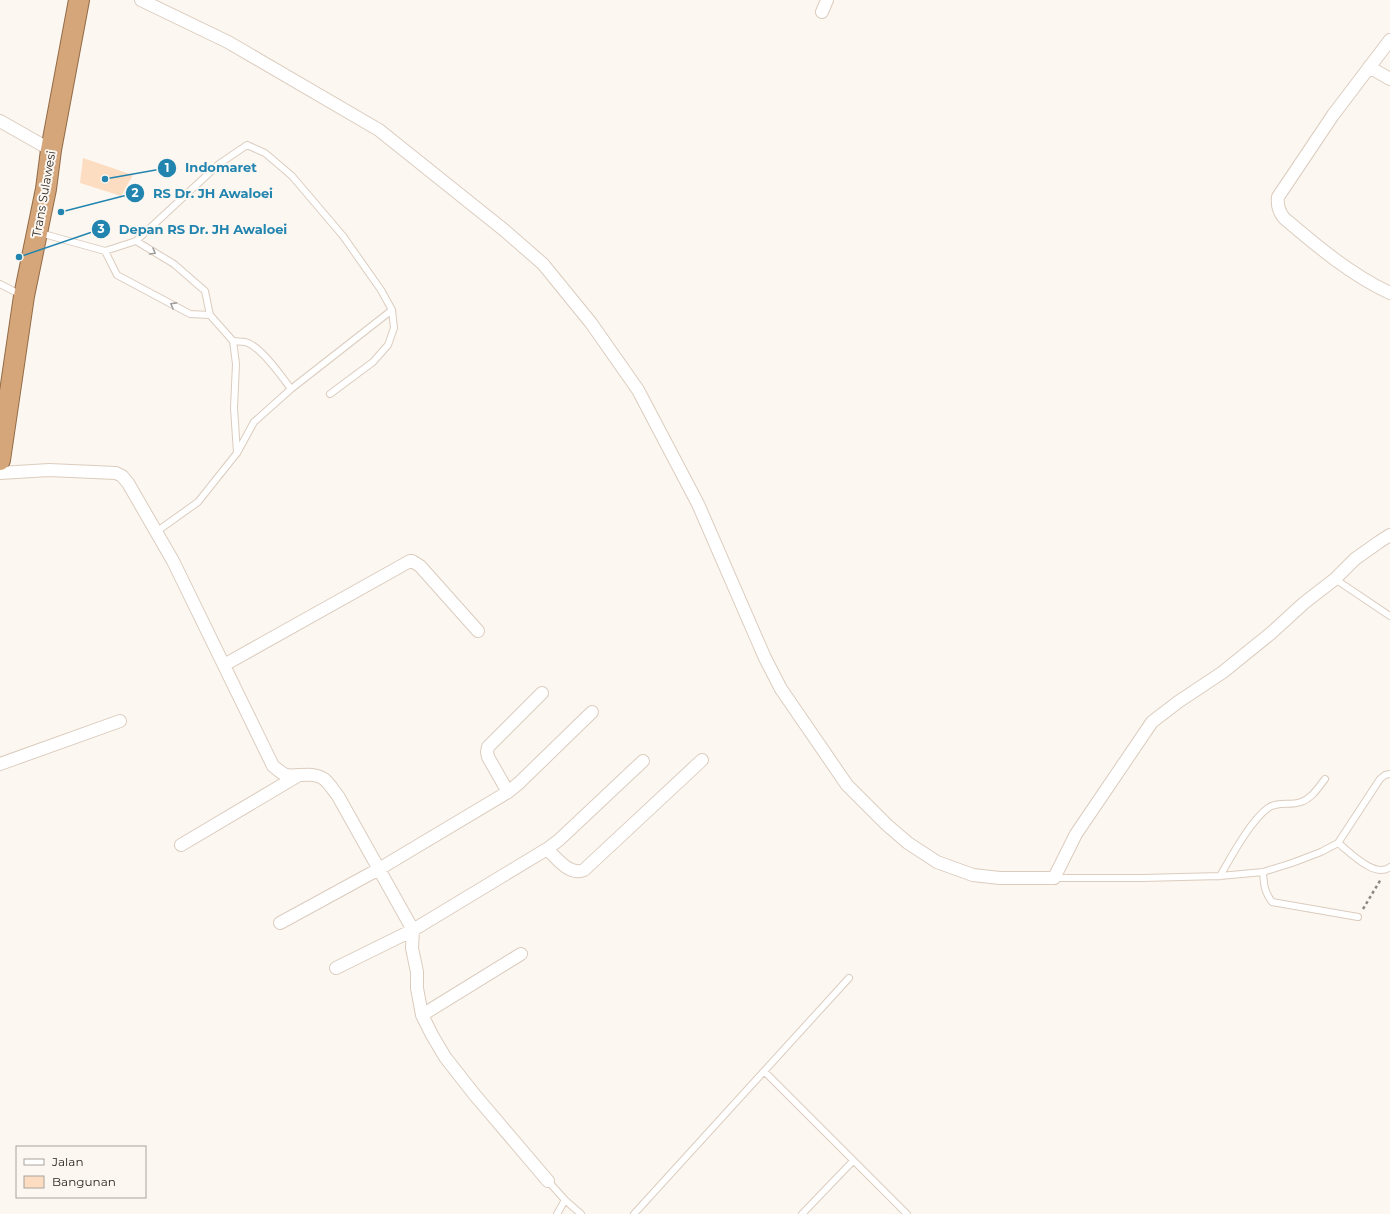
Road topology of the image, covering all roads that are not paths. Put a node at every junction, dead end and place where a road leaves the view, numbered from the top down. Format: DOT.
graph roads {
  1 [pos="79,0"];
  2 [pos="141,0"];
  3 [pos="827,0"];
  4 [pos="822,12"];
  5 [pos="1390,40"];
  6 [pos="1369,67"];
  7 [pos="1390,79"];
  8 [pos="0,121"];
  9 [pos="51,150"];
  10 [pos="38,233"];
  11 [pos="136,241"];
  12 [pos="105,251"];
  13 [pos="0,284"];
  14 [pos="1390,293"];
  15 [pos="24,296"];
  16 [pos="392,310"];
  17 [pos="210,315"];
  18 [pos="232,342"];
  19 [pos="292,389"];
  20 [pos="330,394"];
  21 [pos="237,453"];
  22 [pos="0,460"];
  23 [pos="0,474"];
  24 [pos="156,532"];
  25 [pos="1390,535"];
  26 [pos="1335,579"];
  27 [pos="1390,616"];
  28 [pos="478,631"];
  29 [pos="224,665"];
  30 [pos="542,694"];
  31 [pos="592,712"];
  32 [pos="120,721"];
  33 [pos="702,760"];
  34 [pos="643,761"];
  35 [pos="0,764"];
  36 [pos="1390,774"];
  37 [pos="300,775"];
  38 [pos="1326,779"];
  39 [pos="508,792"];
  40 [pos="1338,843"];
  41 [pos="181,845"];
  42 [pos="547,849"];
  43 [pos="379,869"];
  44 [pos="1388,869"];
  45 [pos="1263,872"];
  46 [pos="1220,876"];
  47 [pos="1054,878"];
  48 [pos="1358,917"];
  49 [pos="280,923"];
  50 [pos="413,930"];
  51 [pos="521,954"];
  52 [pos="336,968"];
  53 [pos="849,978"];
  54 [pos="422,1015"];
  55 [pos="764,1072"];
  56 [pos="853,1161"];
  57 [pos="548,1181"];
  58 [pos="565,1200"];
  59 [pos="557,1214"];
  60 [pos="581,1214"];
  61 [pos="634,1214"];
  62 [pos="802,1214"];
  63 [pos="907,1214"];
  1 -- 9 [label="highway, Trans Sulawesi"];
  2 -- 47 [label="street"];
  3 -- 4 [label="street"];
  5 -- 6 [label="street"];
  6 -- 7 [label="street"];
  6 -- 14 [label="street"];
  8 -- 9 [label="street"];
  9 -- 10 [label="highway, Trans Sulawesi"];
  10 -- 12 [label="lane"];
  10 -- 15 [label="highway, Trans Sulawesi"];
  11 -- 12 [label="lane"];
  11 -- 16 [label="lane"];
  11 -- 17 [label="lane, one-way"];
  17 -- 12 [label="lane, one-way"];
  13 -- 15 [label="lane"];
  15 -- 22 [label="highway, Trans Sulawesi"];
  16 -- 19 [label="lane"];
  16 -- 20 [label="lane"];
  17 -- 18 [label="lane"];
  18 -- 19 [label="lane"];
  18 -- 21 [label="lane"];
  19 -- 21 [label="lane"];
  21 -- 24 [label="lane"];
  23 -- 24 [label="street"];
  24 -- 29 [label="street"];
  25 -- 26 [label="street"];
  26 -- 27 [label="lane"];
  26 -- 47 [label="street"];
  28 -- 29 [label="street"];
  29 -- 37 [label="street"];
  30 -- 39 [label="street"];
  31 -- 39 [label="street"];
  32 -- 35 [label="street"];
  33 -- 42 [label="street"];
  34 -- 42 [label="street"];
  36 -- 40 [label="lane"];
  37 -- 41 [label="street"];
  37 -- 43 [label="street"];
  38 -- 46 [label="lane"];
  39 -- 43 [label="street"];
  40 -- 44 [label="lane"];
  40 -- 45 [label="lane"];
  42 -- 50 [label="street"];
  43 -- 49 [label="street"];
  43 -- 50 [label="street"];
  45 -- 46 [label="lane"];
  45 -- 48 [label="lane"];
  46 -- 47 [label="lane"];
  50 -- 52 [label="street"];
  50 -- 54 [label="street"];
  51 -- 54 [label="street"];
  53 -- 55 [label="lane"];
  54 -- 57 [label="street"];
  55 -- 56 [label="lane"];
  55 -- 61 [label="lane"];
  56 -- 62 [label="lane"];
  56 -- 63 [label="lane"];
  57 -- 58 [label="lane"];
  58 -- 59 [label="lane"];
  58 -- 60 [label="lane"];
}
